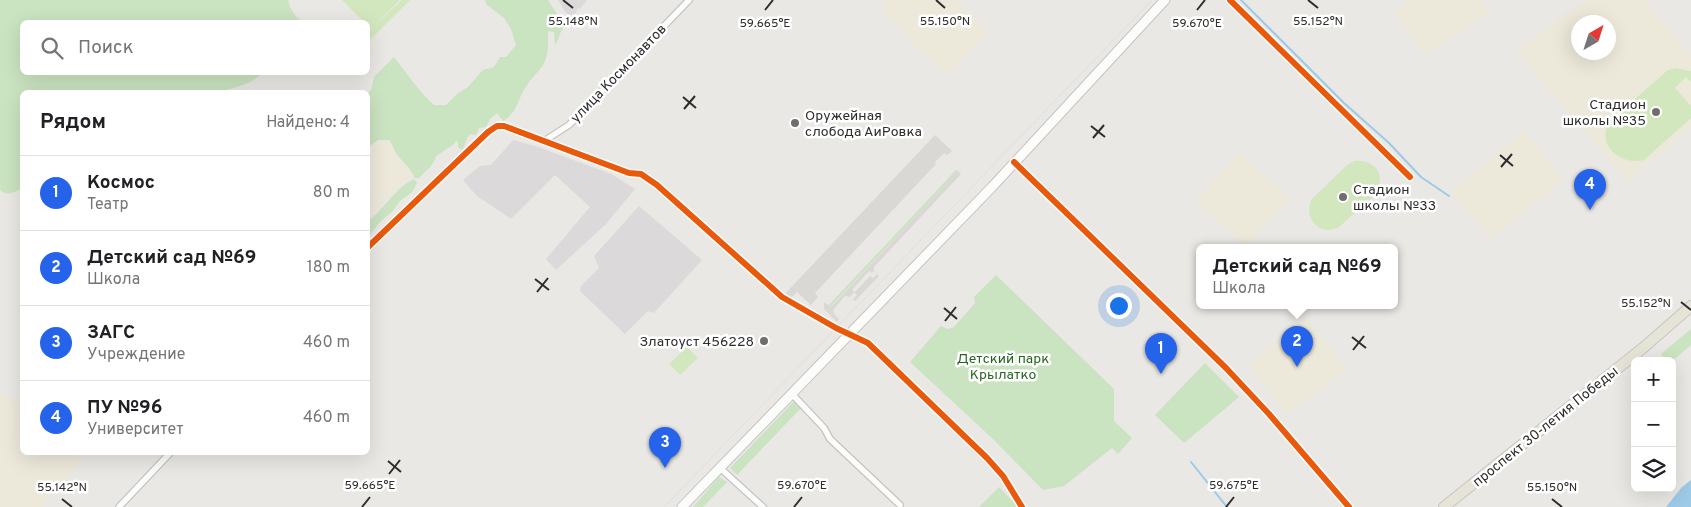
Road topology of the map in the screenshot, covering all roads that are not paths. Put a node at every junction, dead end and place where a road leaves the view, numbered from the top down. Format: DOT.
graph roads {
  1 [pos="689,0"];
  2 [pos="1165,0"];
  3 [pos="1230,0"];
  4 [pos="544,141"];
  5 [pos="1014,162"];
  6 [pos="1410,177"];
  7 [pos="370,245"];
  8 [pos="1691,306"];
  9 [pos="850,334"];
  10 [pos="792,394"];
  11 [pos="168,455"];
  12 [pos="719,468"];
  13 [pos="900,505"];
  14 [pos="119,507"];
  15 [pos="682,507"];
  16 [pos="763,507"];
  17 [pos="1022,507"];
  18 [pos="1349,507"];
  19 [pos="1444,507"];
  1 -- 4 [label="street, улица Космонавтов"];
  2 -- 5 [label="main road"];
  3 -- 6 [label="street"];
  4 -- 7 [label="street"];
  4 -- 9 [label="street"];
  5 -- 9 [label="main road"];
  5 -- 18 [label="street"];
  8 -- 19 [label="main road, проспект 30-летия Победы"];
  9 -- 10 [label="main road"];
  9 -- 17 [label="street"];
  10 -- 12 [label="main road"];
  10 -- 13 [label="street"];
  11 -- 14 [label="street"];
  12 -- 15 [label="main road"];
  12 -- 16 [label="street"];
}
